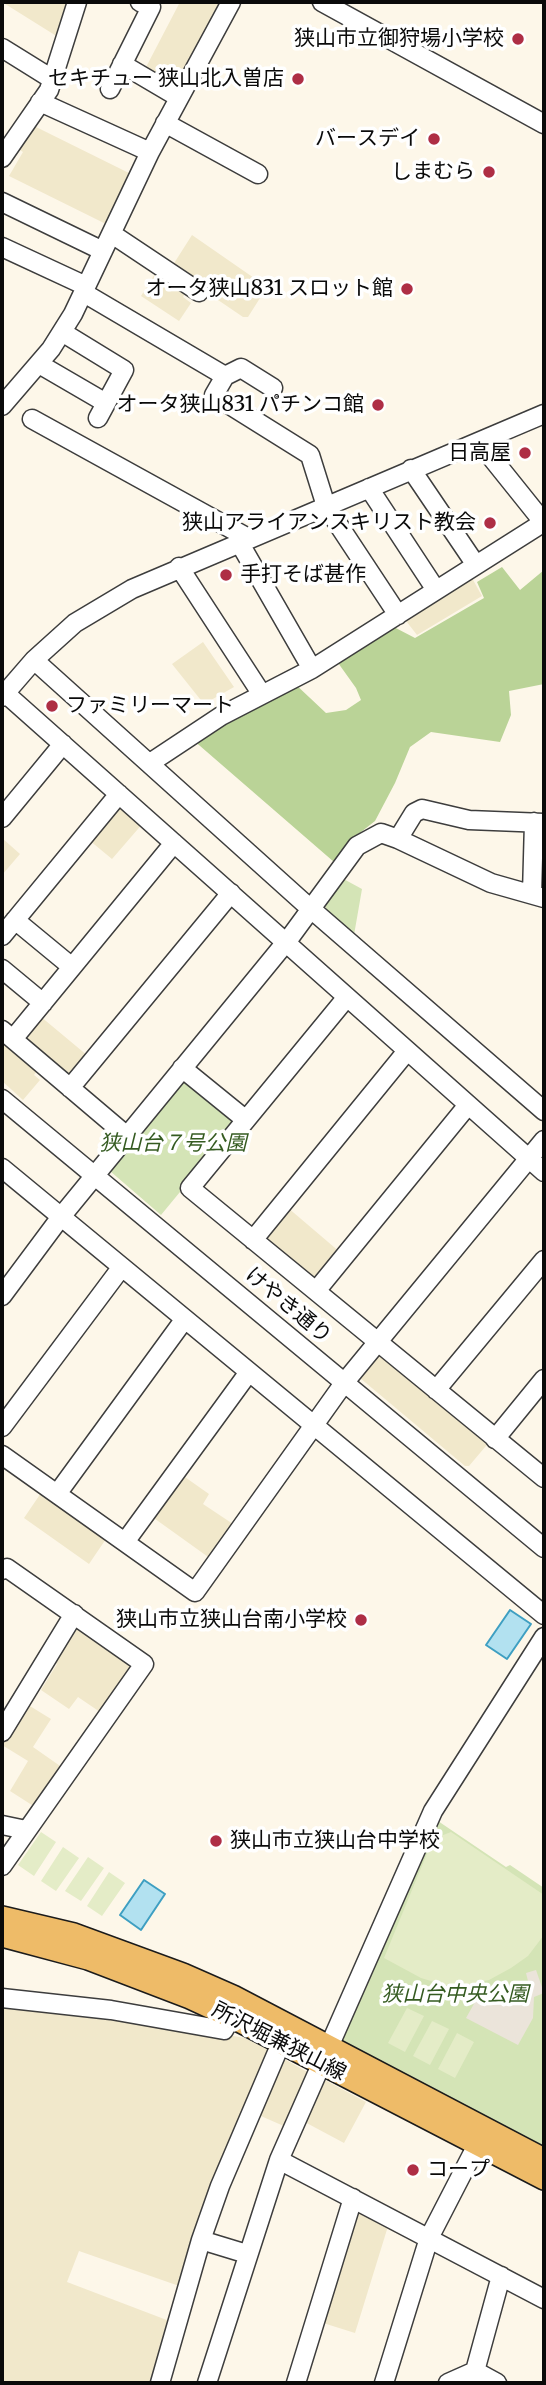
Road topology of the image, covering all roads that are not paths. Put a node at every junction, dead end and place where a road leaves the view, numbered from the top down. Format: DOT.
graph roads {
  1 [pos="77,2"];
  2 [pos="140,2"];
  3 [pos="231,2"];
  4 [pos="322,2"];
  5 [pos="2,48"];
  6 [pos="122,64"];
  7 [pos="52,79"];
  8 [pos="110,89"];
  9 [pos="178,97"];
  10 [pos="40,102"];
  11 [pos="165,123"];
  12 [pos="544,124"];
  13 [pos="150,152"];
  14 [pos="2,158"];
  15 [pos="258,174"];
  16 [pos="2,202"];
  17 [pos="111,234"];
  18 [pos="2,247"];
  19 [pos="103,251"];
  20 [pos="85,289"];
  21 [pos="199,292"];
  22 [pos="62,332"];
  23 [pos="39,364"];
  24 [pos="225,376"];
  25 [pos="273,388"];
  26 [pos="2,406"];
  27 [pos="544,414"];
  28 [pos="32,419"];
  29 [pos="479,442"];
  30 [pos="411,470"];
  31 [pos="369,488"];
  32 [pos="326,506"];
  33 [pos="544,523"];
  34 [pos="244,540"];
  35 [pos="476,565"];
  36 [pos="179,567"];
  37 [pos="436,590"];
  38 [pos="398,615"];
  39 [pos="34,660"];
  40 [pos="313,669"];
  41 [pos="5,689"];
  42 [pos="261,693"];
  43 [pos="63,744"];
  44 [pos="149,763"];
  45 [pos="119,794"];
  46 [pos="2,818"];
  47 [pos="539,822"];
  48 [pos="398,839"];
  49 [pos="174,844"];
  50 [pos="230,893"];
  51 [pos="538,896"];
  52 [pos="312,909"];
  53 [pos="15,920"];
  54 [pos="2,936"];
  55 [pos="286,943"];
  56 [pos="72,967"];
  57 [pos="2,970"];
  58 [pos="347,997"];
  59 [pos="43,1003"];
  60 [pos="7,1035"];
  61 [pos="407,1051"];
  62 [pos="182,1068"];
  63 [pos="70,1088"];
  64 [pos="2,1099"];
  65 [pos="468,1105"];
  66 [pos="544,1111"];
  67 [pos="246,1121"];
  68 [pos="127,1136"];
  69 [pos="544,1140"];
  70 [pos="529,1158"];
  71 [pos="3,1172"];
  72 [pos="544,1172"];
  73 [pos="95,1176"];
  74 [pos="60,1218"];
  75 [pos="253,1240"];
  76 [pos="544,1260"];
  77 [pos="121,1268"];
  78 [pos="316,1291"];
  79 [pos="2,1296"];
  80 [pos="184,1320"];
  81 [pos="377,1342"];
  82 [pos="249,1372"];
  83 [pos="544,1379"];
  84 [pos="344,1383"];
  85 [pos="436,1390"];
  86 [pos="313,1426"];
  87 [pos="2,1427"];
  88 [pos="495,1439"];
  89 [pos="2,1455"];
  90 [pos="544,1478"];
  91 [pos="57,1494"];
  92 [pos="125,1542"];
  93 [pos="544,1548"];
  94 [pos="2,1570"];
  95 [pos="74,1614"];
  96 [pos="544,1615"];
  97 [pos="544,1637"];
  98 [pos="2,1732"];
  99 [pos="2,1825"];
  100 [pos="26,1830"];
  101 [pos="2,1866"];
  102 [pos="2,1917"];
  103 [pos="2,1936"];
  104 [pos="2,1998"];
  105 [pos="231,2017"];
  106 [pos="281,2043"];
  107 [pos="326,2056"];
  108 [pos="478,2144"];
  109 [pos="544,2159"];
  110 [pos="279,2160"];
  111 [pos="544,2179"];
  112 [pos="353,2198"];
  113 [pos="429,2238"];
  114 [pos="201,2240"];
  115 [pos="247,2254"];
  116 [pos="501,2276"];
  117 [pos="544,2299"];
  118 [pos="475,2371"];
  119 [pos="160,2383"];
  120 [pos="207,2383"];
  121 [pos="296,2383"];
  122 [pos="384,2383"];
  123 [pos="448,2383"];
  124 [pos="497,2383"];
  1 -- 7 [label="street"];
  2 -- 6 [label="street"];
  3 -- 9 [label="street"];
  4 -- 12 [label="street"];
  5 -- 7 [label="street"];
  6 -- 8 [label="street"];
  6 -- 9 [label="street"];
  7 -- 10 [label="street"];
  9 -- 11 [label="street"];
  10 -- 13 [label="street"];
  10 -- 14 [label="street"];
  11 -- 13 [label="street"];
  11 -- 15 [label="street"];
  13 -- 17 [label="street"];
  16 -- 19 [label="street"];
  17 -- 19 [label="street"];
  17 -- 21 [label="street"];
  18 -- 20 [label="street"];
  19 -- 20 [label="street"];
  20 -- 22 [label="street"];
  20 -- 24 [label="street"];
  22 -- 23 [label="street"];
  22 -- 23 [label="street"];
  23 -- 26 [label="street"];
  24 -- 25 [label="street"];
  24 -- 32 [label="street"];
  27 -- 29 [label="street"];
  28 -- 34 [label="street"];
  29 -- 30 [label="street"];
  29 -- 33 [label="street"];
  30 -- 31 [label="street"];
  30 -- 35 [label="street"];
  31 -- 32 [label="street"];
  31 -- 37 [label="street"];
  32 -- 34 [label="street"];
  32 -- 38 [label="street"];
  33 -- 35 [label="street"];
  34 -- 36 [label="street"];
  34 -- 40 [label="street"];
  35 -- 37 [label="street"];
  36 -- 39 [label="street"];
  36 -- 42 [label="street"];
  37 -- 38 [label="street"];
  38 -- 40 [label="street"];
  39 -- 41 [label="street"];
  39 -- 44 [label="street"];
  40 -- 42 [label="street"];
  41 -- 43 [label="street"];
  42 -- 44 [label="street"];
  43 -- 45 [label="street"];
  43 -- 46 [label="street"];
  44 -- 52 [label="street"];
  45 -- 49 [label="street"];
  45 -- 53 [label="street"];
  47 -- 48 [label="street"];
  47 -- 51 [label="street"];
  48 -- 51 [label="street"];
  48 -- 52 [label="street"];
  49 -- 50 [label="street"];
  49 -- 56 [label="street"];
  50 -- 55 [label="street"];
  50 -- 63 [label="street"];
  52 -- 55 [label="street"];
  52 -- 66 [label="street"];
  53 -- 54 [label="street"];
  53 -- 56 [label="street"];
  55 -- 58 [label="street"];
  55 -- 62 [label="street"];
  56 -- 59 [label="street"];
  57 -- 59 [label="street"];
  58 -- 61 [label="street"];
  58 -- 67 [label="street"];
  59 -- 60 [label="street"];
  60 -- 63 [label="street"];
  61 -- 65 [label="street"];
  61 -- 75 [label="street"];
  62 -- 67 [label="street"];
  62 -- 68 [label="street"];
  63 -- 68 [label="street"];
  64 -- 73 [label="street, けやき通り"];
  65 -- 70 [label="street"];
  65 -- 78 [label="street"];
  67 -- 75 [label="street"];
  68 -- 73 [label="street"];
  69 -- 70 [label="street"];
  70 -- 72 [label="street"];
  70 -- 81 [label="street"];
  71 -- 74 [label="street"];
  73 -- 74 [label="street"];
  73 -- 84 [label="street, けやき通り"];
  74 -- 77 [label="street"];
  74 -- 79 [label="street"];
  75 -- 78 [label="street"];
  76 -- 85 [label="street"];
  77 -- 80 [label="street"];
  77 -- 87 [label="street"];
  78 -- 81 [label="street"];
  80 -- 82 [label="street"];
  80 -- 91 [label="street"];
  81 -- 84 [label="street"];
  81 -- 85 [label="street"];
  82 -- 86 [label="street"];
  82 -- 92 [label="street"];
  83 -- 88 [label="street"];
  84 -- 86 [label="street"];
  84 -- 93 [label="street, けやき通り"];
  85 -- 88 [label="street"];
  86 -- 92 [label="street"];
  86 -- 96 [label="street"];
  88 -- 90 [label="street"];
  89 -- 91 [label="street"];
  91 -- 92 [label="street"];
  94 -- 95 [label="street"];
  95 -- 98 [label="street"];
  95 -- 100 [label="street"];
  97 -- 107 [label="street"];
  99 -- 100 [label="street"];
  100 -- 101 [label="street"];
  102 -- 107 [label="main road, 所沢堀兼狭山線"];
  103 -- 105 [label="main road, 所沢堀兼狭山線"];
  104 -- 105 [label="street"];
  105 -- 106 [label="main road, 所沢堀兼狭山線"];
  106 -- 107 [label="main road, 所沢堀兼狭山線"];
  106 -- 114 [label="street"];
  107 -- 108 [label="main road, 所沢堀兼狭山線"];
  107 -- 109 [label="main road, 所沢堀兼狭山線"];
  107 -- 110 [label="street"];
  108 -- 111 [label="main road, 所沢堀兼狭山線"];
  108 -- 113 [label="street"];
  110 -- 112 [label="street"];
  110 -- 115 [label="street"];
  112 -- 113 [label="street"];
  112 -- 121 [label="street"];
  113 -- 116 [label="street"];
  113 -- 122 [label="street"];
  114 -- 115 [label="street"];
  114 -- 119 [label="street"];
  115 -- 120 [label="street"];
  116 -- 117 [label="street"];
  116 -- 118 [label="street"];
  118 -- 123 [label="street"];
  118 -- 124 [label="street"];
}
